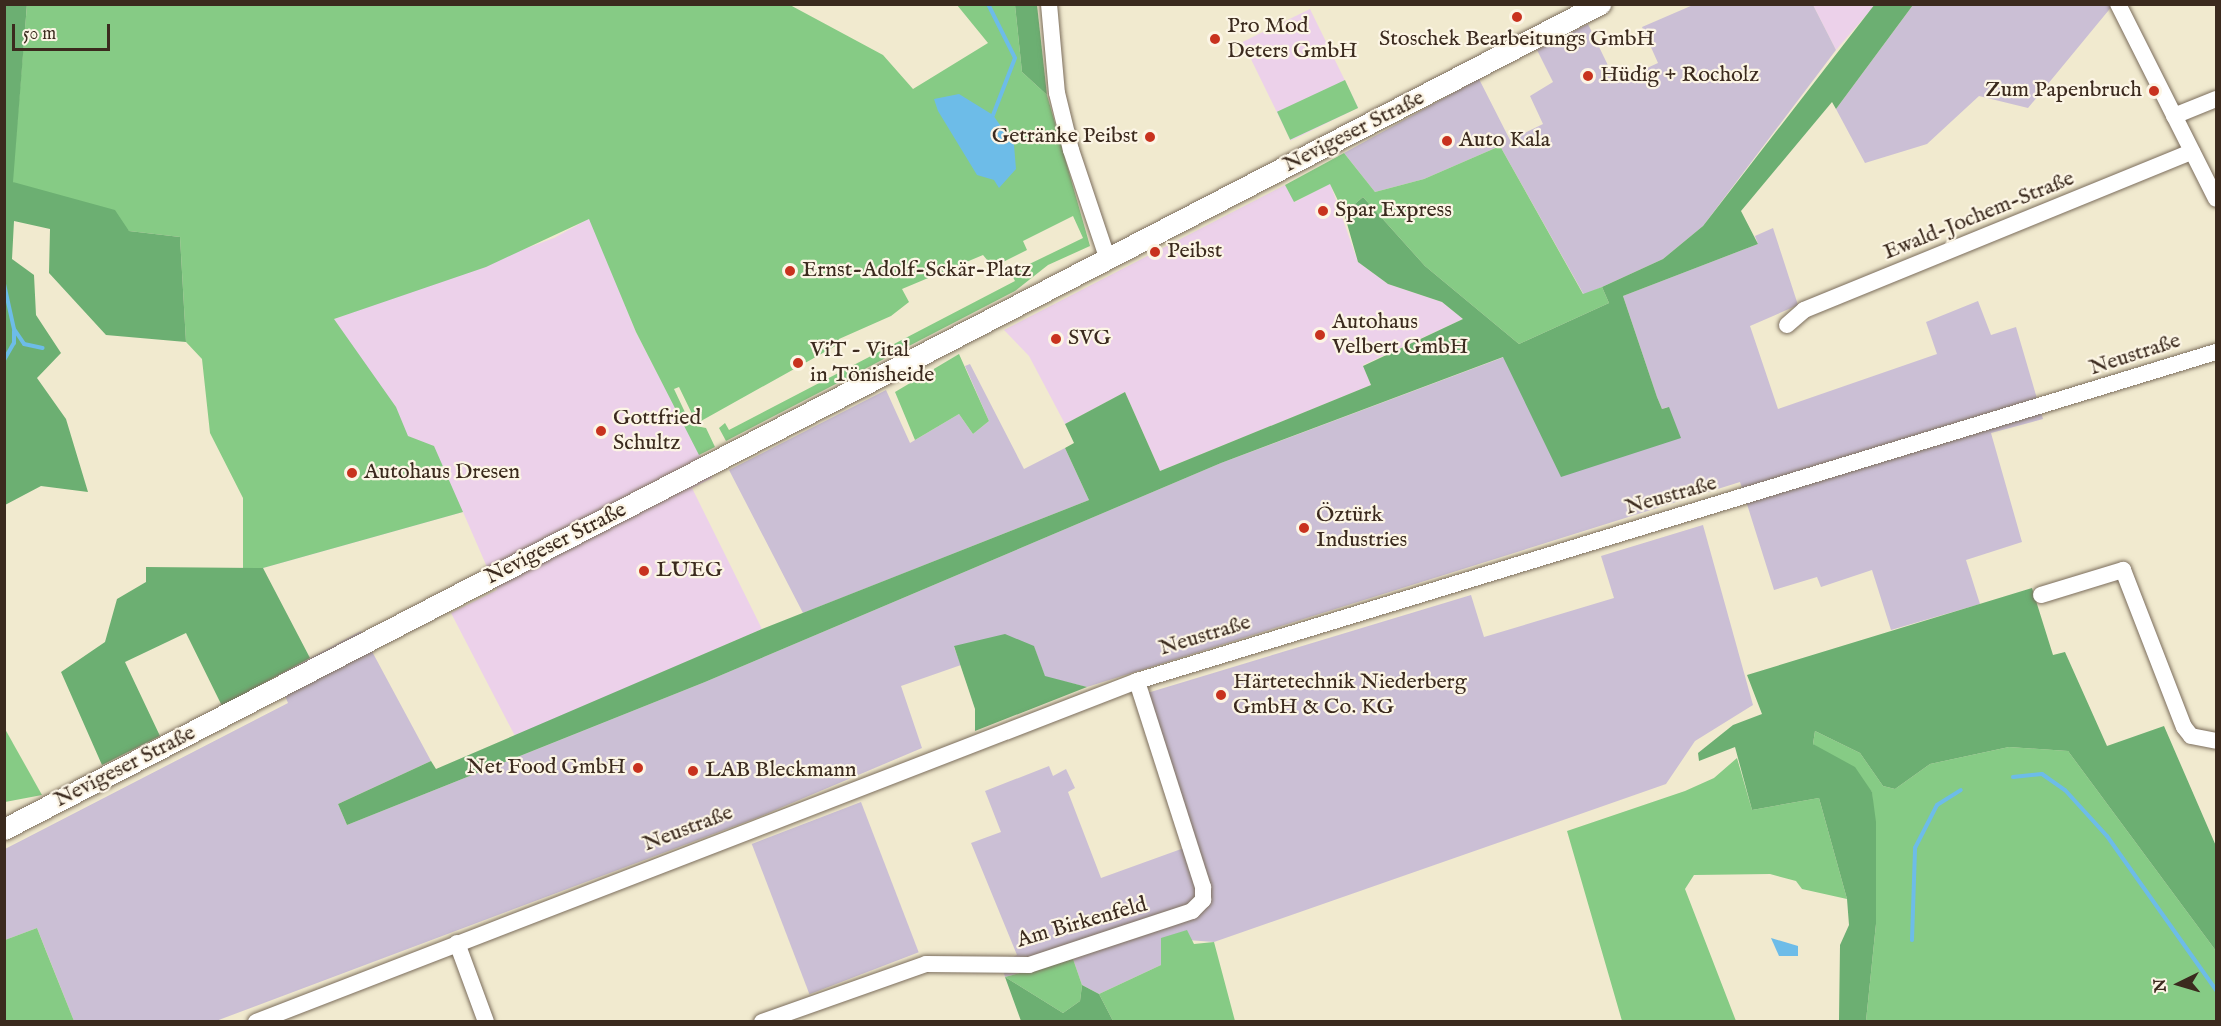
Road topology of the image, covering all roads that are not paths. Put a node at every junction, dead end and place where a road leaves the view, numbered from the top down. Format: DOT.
graph roads {
  1 [pos="1049,4"];
  2 [pos="1600,4"];
  3 [pos="2118,4"];
  4 [pos="2217,99"];
  5 [pos="2174,116"];
  6 [pos="2192,152"];
  7 [pos="2217,199"];
  8 [pos="1108,260"];
  9 [pos="1787,326"];
  10 [pos="2217,352"];
  11 [pos="2041,594"];
  12 [pos="1137,681"];
  13 [pos="2217,741"];
  14 [pos="4,829"];
  15 [pos="1203,900"];
  16 [pos="457,943"];
  17 [pos="256,1022"];
  18 [pos="486,1022"];
  19 [pos="762,1022"];
  1 -- 8 [label="street"];
  2 -- 8 [label="main road, Nevigeser Straße"];
  3 -- 5 [label="street"];
  4 -- 5 [label="street"];
  5 -- 6 [label="street"];
  6 -- 7 [label="street"];
  6 -- 9 [label="street, Ewald-Jochem-Straße"];
  8 -- 14 [label="main road, Nevigeser Straße"];
  10 -- 12 [label="street, Neustraße"];
  11 -- 13 [label="street"];
  12 -- 15 [label="street, Neustraße"];
  12 -- 16 [label="street, Neustraße"];
  15 -- 19 [label="street, Am Birkenfeld"];
  16 -- 17 [label="street, Neustraße"];
  16 -- 18 [label="street"];
}
